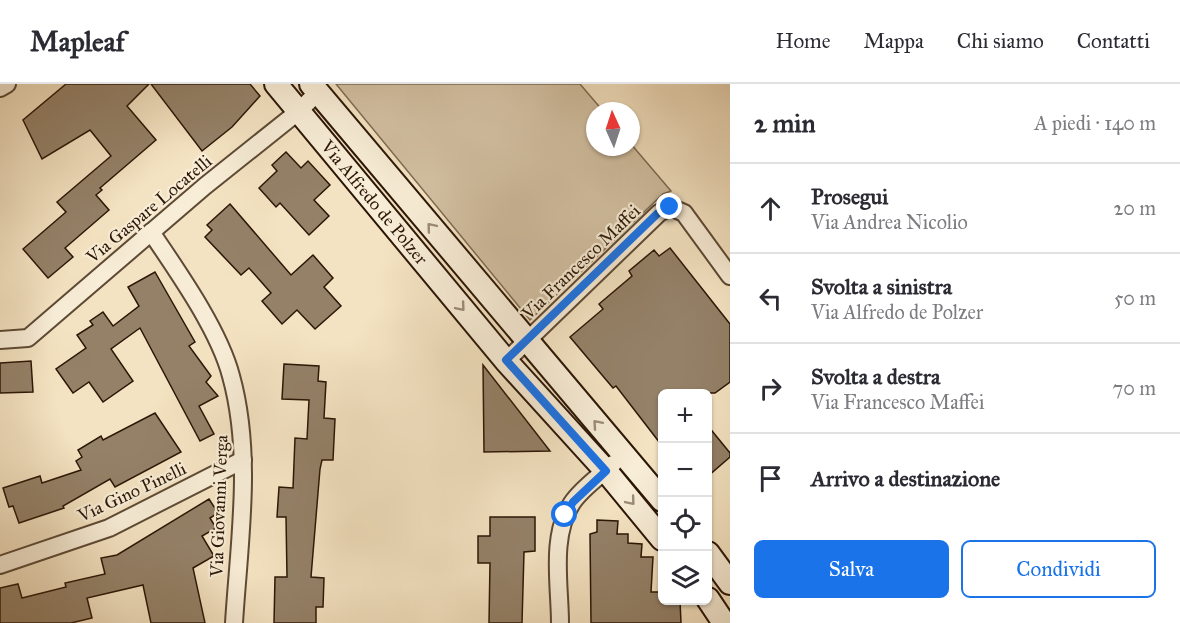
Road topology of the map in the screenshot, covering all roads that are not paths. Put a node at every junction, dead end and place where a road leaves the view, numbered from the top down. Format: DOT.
graph roads {
  1 [pos="7,84"];
  2 [pos="276,84"];
  3 [pos="0,88"];
  4 [pos="315,88"];
  5 [pos="299,111"];
  6 [pos="151,232"];
  7 [pos="730,276"];
  8 [pos="0,340"];
  9 [pos="527,342"];
  10 [pos="506,360"];
  11 [pos="624,455"];
  12 [pos="243,460"];
  13 [pos="606,471"];
  14 [pos="660,497"];
  15 [pos="658,533"];
  16 [pos="712,558"];
  17 [pos="0,565"];
  18 [pos="730,583"];
  19 [pos="712,605"];
  20 [pos="234,623"];
  21 [pos="560,623"];
  22 [pos="724,623"];
  1 -- 3 [label="street"];
  2 -- 5 [label="street, Via Alfredo de Polzer"];
  4 -- 5 [label="street, Via Gaspare Locatelli"];
  9 -- 4 [label="street, Via Alfredo de Polzer, one-way"];
  5 -- 6 [label="street, Via Gaspare Locatelli"];
  5 -- 10 [label="street, Via Alfredo de Polzer, one-way"];
  6 -- 8 [label="street, Via Gaspare Locatelli"];
  6 -- 12 [label="street, Via Giovanni Verga"];
  7 -- 9 [label="street, Via Francesco Maffei"];
  9 -- 10 [label="street, Via Francesco Maffei"];
  11 -- 9 [label="street, Via Alfredo de Polzer, one-way"];
  10 -- 13 [label="street, Via Alfredo de Polzer"];
  11 -- 13 [label="street"];
  11 -- 14 [label="street, Via Alfredo de Polzer"];
  12 -- 17 [label="street, Via Gino Pinelli"];
  12 -- 20 [label="street, Via Giovanni Verga"];
  13 -- 15 [label="street, Via Alfredo de Polzer, one-way"];
  13 -- 21 [label="street"];
  16 -- 18 [label="street"];
  19 -- 22 [label="street"];
}
